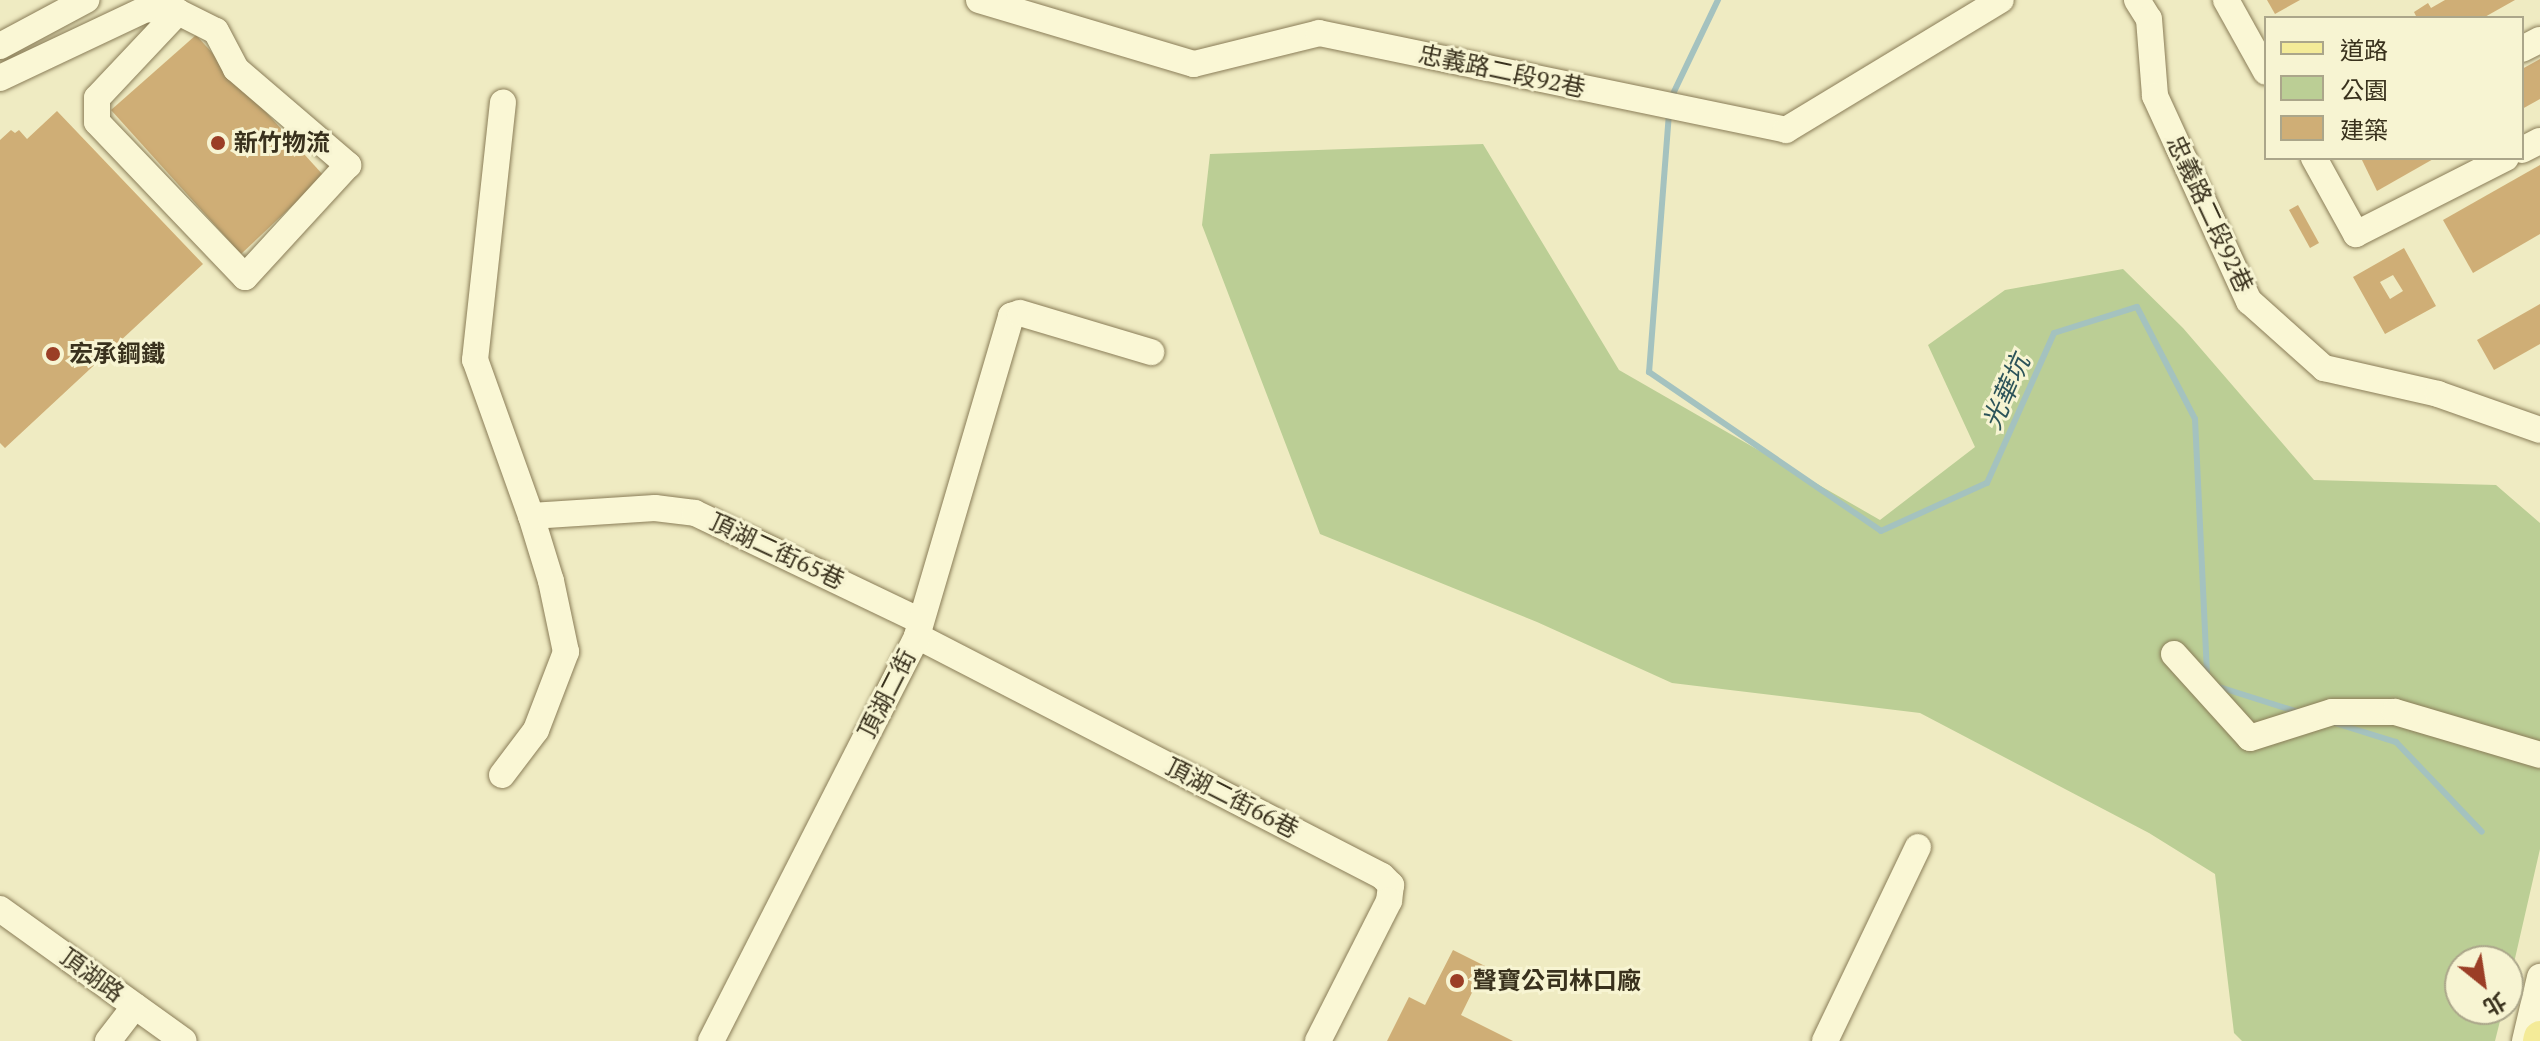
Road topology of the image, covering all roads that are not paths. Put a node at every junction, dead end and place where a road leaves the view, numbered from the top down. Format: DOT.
graph roads {
  1 [pos="86,0"];
  2 [pos="979,0"];
  3 [pos="2001,0"];
  4 [pos="2137,0"];
  5 [pos="2226,0"];
  6 [pos="189,6"];
  7 [pos="0,46"];
  8 [pos="2264,68"];
  9 [pos="0,78"];
  10 [pos="503,103"];
  11 [pos="2318,160"];
  12 [pos="2502,160"];
  13 [pos="1151,352"];
  14 [pos="2540,430"];
  15 [pos="531,516"];
  16 [pos="918,628"];
  17 [pos="2174,654"];
  18 [pos="2540,755"];
  19 [pos="502,775"];
  20 [pos="1918,847"];
  21 [pos="0,909"];
  22 [pos="2540,977"];
  23 [pos="135,1006"];
  24 [pos="108,1041"];
  25 [pos="184,1041"];
  26 [pos="711,1041"];
  27 [pos="1318,1041"];
  28 [pos="1825,1041"];
  29 [pos="2525,1041"];
  1 -- 7 [label="street"];
  2 -- 3 [label="street, 忠義路二段92巷"];
  4 -- 14 [label="street, 忠義路二段92巷"];
  5 -- 8 [label="street"];
  6 -- 6 [label="street"];
  6 -- 9 [label="street"];
  10 -- 15 [label="street"];
  11 -- 12 [label="street"];
  13 -- 16 [label="street, 頂湖二街"];
  15 -- 16 [label="street, 頂湖二街65巷"];
  15 -- 19 [label="street"];
  16 -- 26 [label="street, 頂湖二街"];
  16 -- 27 [label="street, 頂湖二街66巷"];
  17 -- 18 [label="street"];
  20 -- 28 [label="street"];
  21 -- 23 [label="street, 頂湖路"];
  22 -- 29 [label="street"];
  23 -- 24 [label="street"];
  23 -- 25 [label="street, 頂湖路"];
}
